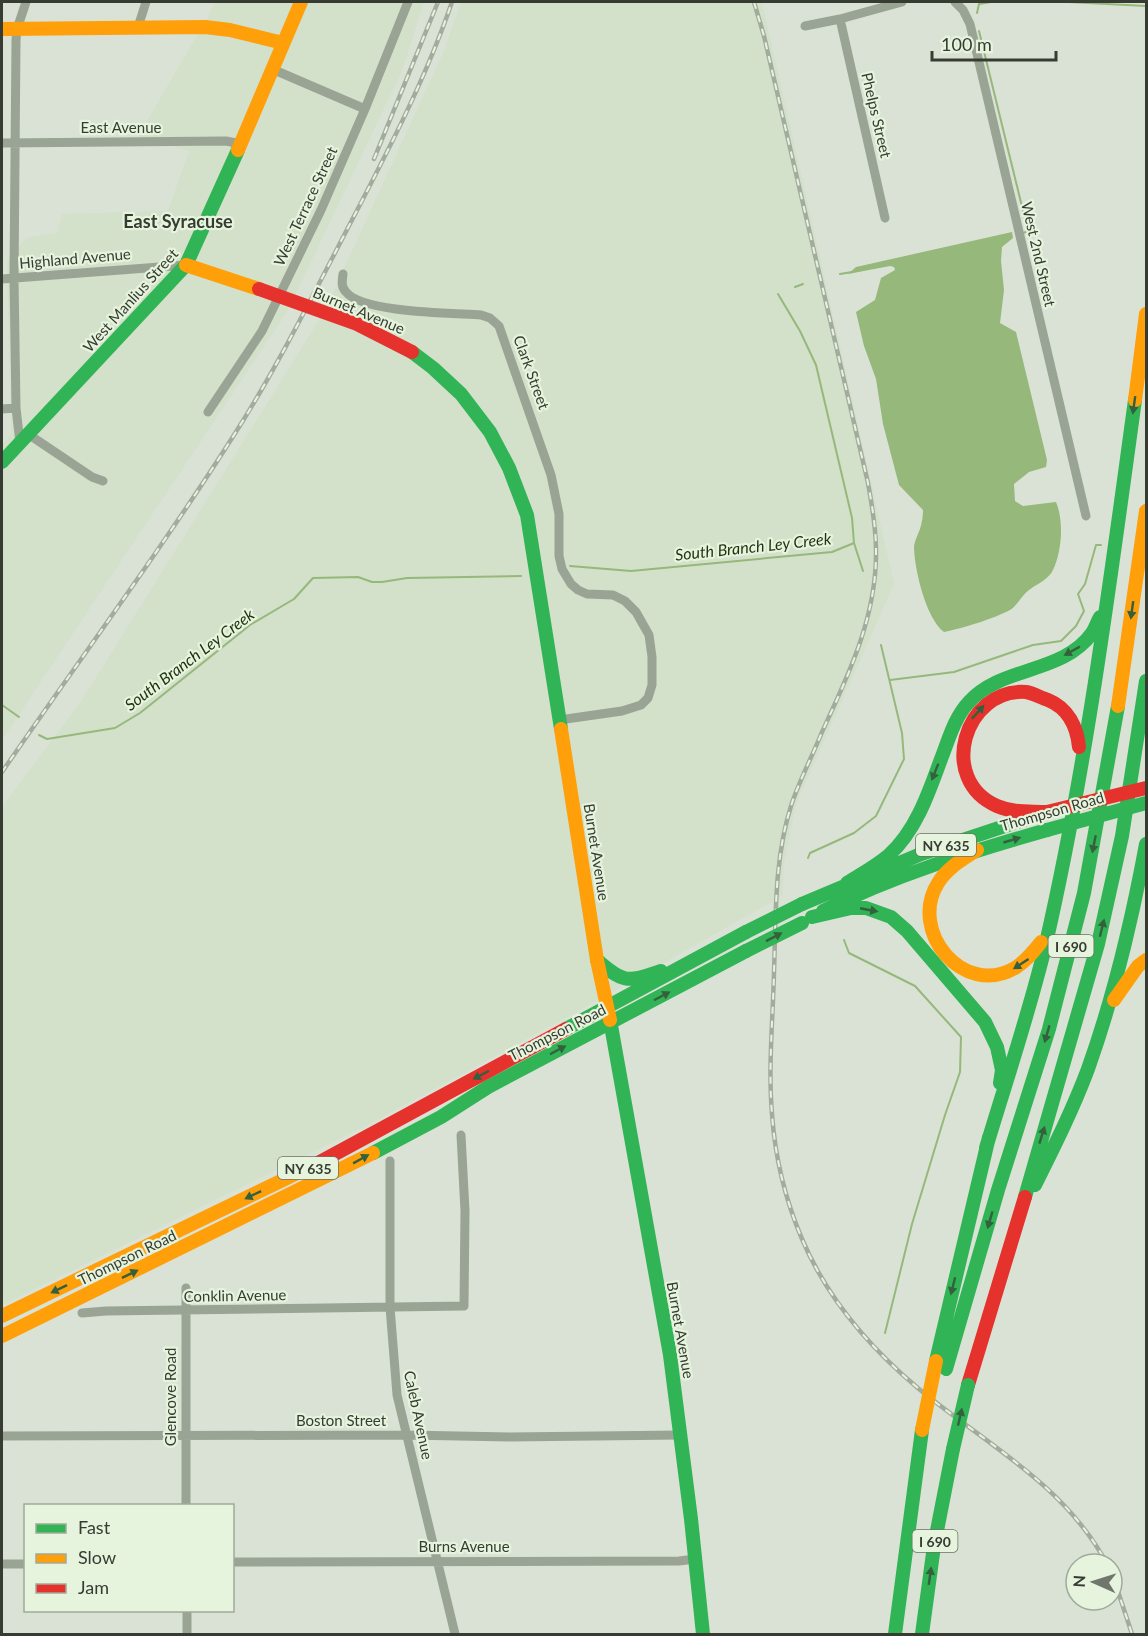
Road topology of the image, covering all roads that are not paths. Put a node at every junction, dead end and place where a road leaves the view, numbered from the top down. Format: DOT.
graph roads {
  1 [pos="26,2"];
  2 [pos="146,2"];
  3 [pos="301,2"];
  4 [pos="408,2"];
  5 [pos="902,2"];
  6 [pos="955,2"];
  7 [pos="840,19"];
  8 [pos="805,26"];
  9 [pos="138,27"];
  10 [pos="2,29"];
  11 [pos="17,29"];
  12 [pos="283,43"];
  13 [pos="273,69"];
  14 [pos="365,109"];
  15 [pos="15,142"];
  16 [pos="2,143"];
  17 [pos="241,144"];
  18 [pos="885,218"];
  19 [pos="186,265"];
  20 [pos="343,274"];
  21 [pos="14,278"];
  22 [pos="2,279"];
  23 [pos="1146,320"];
  24 [pos="16,408"];
  25 [pos="2,409"];
  26 [pos="208,412"];
  27 [pos="24,439"];
  28 [pos="2,462"];
  29 [pos="103,481"];
  30 [pos="1146,511"];
  31 [pos="1086,516"];
  32 [pos="1110,584"];
  33 [pos="1146,681"];
  34 [pos="560,720"];
  35 [pos="1080,766"];
  36 [pos="1146,788"];
  37 [pos="1146,803"];
  38 [pos="1047,812"];
  39 [pos="977,849"];
  40 [pos="1146,856"];
  41 [pos="847,883"];
  42 [pos="1057,896"];
  43 [pos="807,920"];
  44 [pos="695,959"];
  45 [pos="597,960"];
  46 [pos="1146,960"];
  47 [pos="607,1008"];
  48 [pos="1104,1019"];
  49 [pos="610,1023"];
  50 [pos="461,1135"];
  51 [pos="986,1148"];
  52 [pos="390,1161"];
  53 [pos="1021,1212"];
  54 [pos="186,1288"];
  55 [pos="390,1307"];
  56 [pos="185,1311"];
  57 [pos="82,1314"];
  58 [pos="2,1316"];
  59 [pos="2,1336"];
  60 [pos="941,1365"];
  61 [pos="406,1435"];
  62 [pos="681,1435"];
  63 [pos="2,1436"];
  64 [pos="186,1437"];
  65 [pos="186,1504"];
  66 [pos="695,1559"];
  67 [pos="437,1561"];
  68 [pos="234,1562"];
  69 [pos="2,1564"];
  70 [pos="24,1564"];
  71 [pos="187,1612"];
  72 [pos="187,1635"];
  73 [pos="455,1635"];
  74 [pos="703,1635"];
  75 [pos="895,1635"];
  76 [pos="922,1635"];
  1 -- 11 [label="street"];
  2 -- 9 [label="street"];
  3 -- 12 [label="main road, West Manlius Street"];
  4 -- 14 [label="street, West Terrace Street"];
  5 -- 7 [label="street"];
  6 -- 31 [label="street, West 2nd Street"];
  7 -- 8 [label="street"];
  7 -- 18 [label="street, Phelps Street"];
  9 -- 11 [label="main road"];
  9 -- 12 [label="main road"];
  10 -- 11 [label="main road"];
  11 -- 15 [label="street"];
  12 -- 13 [label="main road, West Manlius Street"];
  13 -- 14 [label="street"];
  13 -- 17 [label="main road, West Manlius Street"];
  14 -- 26 [label="street, West Terrace Street"];
  15 -- 16 [label="street, East Avenue"];
  15 -- 17 [label="street, East Avenue"];
  15 -- 21 [label="street"];
  17 -- 19 [label="main road, West Manlius Street"];
  19 -- 21 [label="street, Highland Avenue"];
  19 -- 27 [label="main road, West Manlius Street"];
  19 -- 34 [label="main road, Burnet Avenue, bridge"];
  20 -- 34 [label="street, Clark Street"];
  21 -- 22 [label="street, Highland Avenue"];
  21 -- 24 [label="street"];
  23 -- 32 [label="main road, one-way"];
  24 -- 25 [label="street"];
  24 -- 27 [label="street"];
  27 -- 28 [label="main road, West Manlius Street"];
  27 -- 29 [label="street"];
  30 -- 60 [label="main road, I 690, one-way"];
  32 -- 35 [label="main road"];
  32 -- 41 [label="main road, one-way"];
  53 -- 33 [label="main road, I 690, one-way"];
  34 -- 45 [label="main road, Burnet Avenue"];
  38 -- 35 [label="main road, one-way"];
  35 -- 42 [label="main road"];
  36 -- 38 [label="main road, Thompson Road / NY 635, bridge"];
  39 -- 37 [label="main road, Thompson Road / NY 635, one-way, bridge"];
  38 -- 41 [label="main road, Thompson Road / NY 635"];
  42 -- 39 [label="main road, one-way"];
  39 -- 43 [label="main road, Thompson Road / NY 635"];
  40 -- 48 [label="main road"];
  41 -- 44 [label="main road, Thompson Road / NY 635, bridge"];
  42 -- 51 [label="main road"];
  49 -- 43 [label="main road, Thompson Road / NY 635, one-way, bridge"];
  43 -- 51 [label="main road, one-way"];
  44 -- 45 [label="main road"];
  44 -- 47 [label="main road, Thompson Road / NY 635"];
  45 -- 47 [label="main road, Burnet Avenue"];
  46 -- 48 [label="main road"];
  47 -- 49 [label="main road, Burnet Avenue"];
  47 -- 58 [label="main road, Thompson Road / NY 635, one-way"];
  48 -- 53 [label="main road"];
  59 -- 49 [label="main road, Thompson Road / NY 635, one-way"];
  49 -- 62 [label="main road, Burnet Avenue"];
  50 -- 55 [label="street, Conklin Avenue"];
  51 -- 60 [label="main road, one-way"];
  52 -- 55 [label="street, Caleb Avenue"];
  76 -- 53 [label="main road, I 690, one-way, bridge"];
  54 -- 56 [label="street, Glencove Road"];
  55 -- 56 [label="street, Conklin Avenue"];
  55 -- 61 [label="street, Caleb Avenue"];
  56 -- 57 [label="street, Conklin Avenue"];
  56 -- 64 [label="street, Glencove Road"];
  60 -- 75 [label="main road, I 690"];
  61 -- 62 [label="street, Boston Street"];
  61 -- 64 [label="street, Boston Street"];
  61 -- 67 [label="street, Caleb Avenue"];
  62 -- 66 [label="main road, Burnet Avenue"];
  63 -- 64 [label="street, Boston Street"];
  64 -- 65 [label="street, Glencove Road"];
  66 -- 67 [label="street, Burns Avenue"];
  66 -- 74 [label="main road, Burnet Avenue"];
  67 -- 68 [label="street, Burns Avenue"];
  67 -- 73 [label="street, Caleb Avenue"];
  69 -- 70 [label="street"];
  71 -- 72 [label="street"];
}
